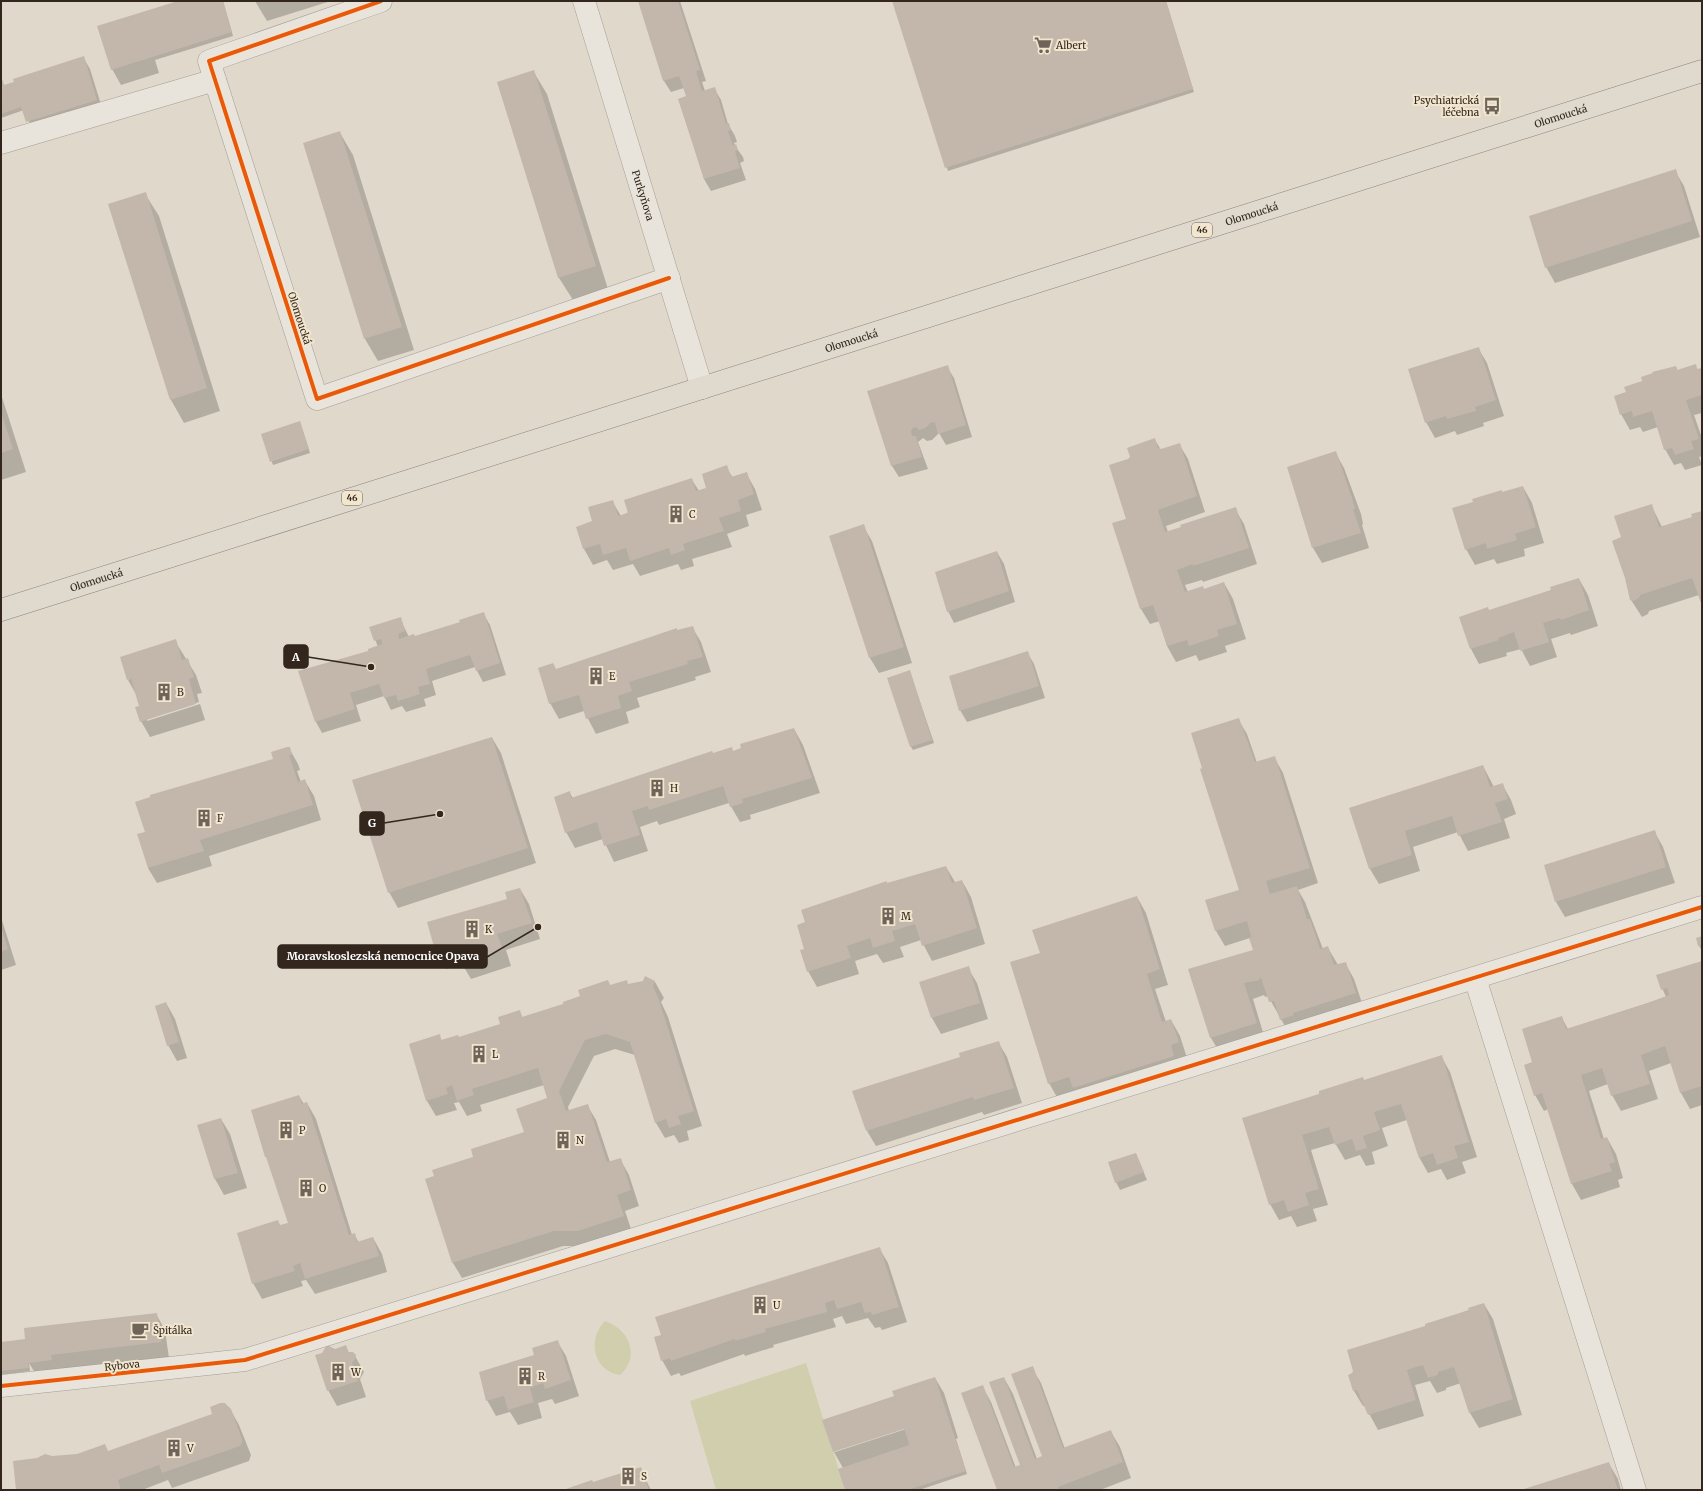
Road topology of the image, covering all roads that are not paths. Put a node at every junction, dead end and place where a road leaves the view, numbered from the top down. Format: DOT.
graph roads {
  1 [pos="381,1"];
  2 [pos="584,1"];
  3 [pos="1702,70"];
  4 [pos="215,80"];
  5 [pos="1,143"];
  6 [pos="669,278"];
  7 [pos="702,388"];
  8 [pos="1,610"];
  9 [pos="1702,907"];
  10 [pos="1475,978"];
  11 [pos="1,1386"];
  12 [pos="1635,1490"];
  1 -- 4 [label="street, Olomoucká"];
  2 -- 6 [label="street, Purkyňova"];
  3 -- 7 [label="main road, Olomoucká / 46"];
  4 -- 5 [label="street"];
  4 -- 6 [label="street, Olomoucká"];
  6 -- 7 [label="street, Purkyňova"];
  7 -- 8 [label="main road, Olomoucká / 46"];
  9 -- 10 [label="street, Rybova"];
  10 -- 11 [label="street, Rybova"];
  10 -- 12 [label="street"];
}
